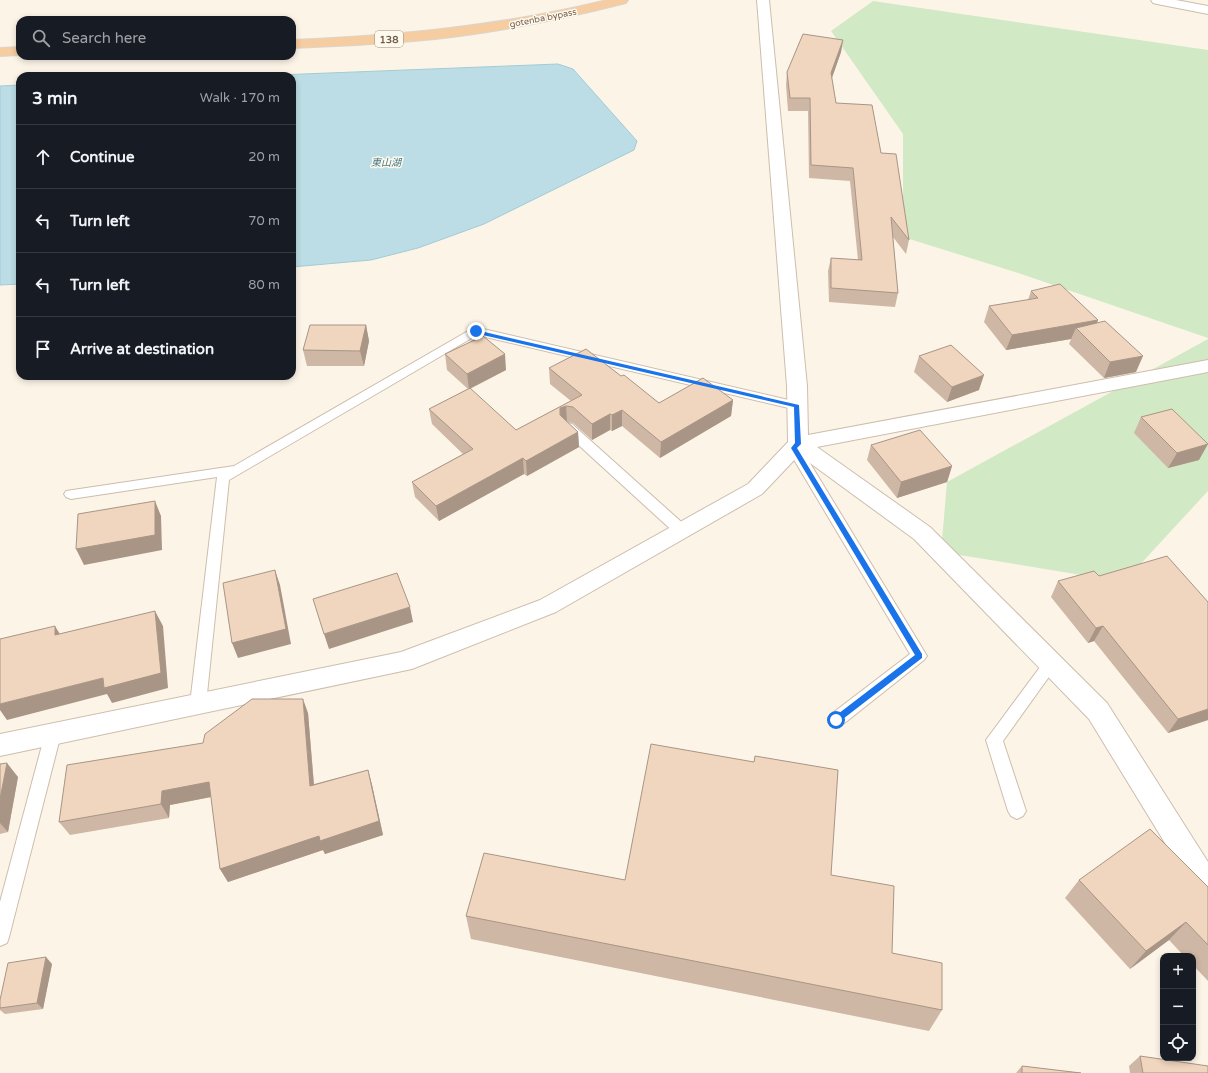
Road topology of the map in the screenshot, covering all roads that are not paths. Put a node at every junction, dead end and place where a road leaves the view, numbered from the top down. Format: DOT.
graph roads {
  1 [pos="600,0"];
  2 [pos="622,0"];
  3 [pos="763,0"];
  4 [pos="1157,0"];
  5 [pos="1208,10"];
  6 [pos="486,28"];
  7 [pos="296,44"];
  8 [pos="16,51"];
  9 [pos="0,52"];
  10 [pos="1208,366"];
  11 [pos="797,406"];
  12 [pos="567,427"];
  13 [pos="796,446"];
  14 [pos="238,469"];
  15 [pos="71,494"];
  16 [pos="682,530"];
  17 [pos="1051,663"];
  18 [pos="198,704"];
  19 [pos="836,720"];
  20 [pos="53,734"];
  21 [pos="0,745"];
  22 [pos="1017,811"];
  23 [pos="1208,887"];
  24 [pos="0,937"];
  1 -- 6 [label="highway, gotenba bypass / 138"];
  2 -- 6 [label="highway, gotenba bypass / 138"];
  3 -- 11 [label="street"];
  4 -- 5 [label="street"];
  6 -- 7 [label="highway, gotenba bypass / 138"];
  8 -- 9 [label="highway"];
  10 -- 13 [label="street"];
  11 -- 13 [label="street"];
  11 -- 14 [label="lane"];
  12 -- 16 [label="lane"];
  13 -- 16 [label="street"];
  13 -- 17 [label="street"];
  13 -- 19 [label="lane"];
  14 -- 15 [label="lane"];
  14 -- 18 [label="lane"];
  16 -- 18 [label="street"];
  17 -- 22 [label="lane"];
  17 -- 23 [label="street"];
  18 -- 20 [label="street"];
  20 -- 21 [label="street"];
  20 -- 24 [label="lane"];
}
